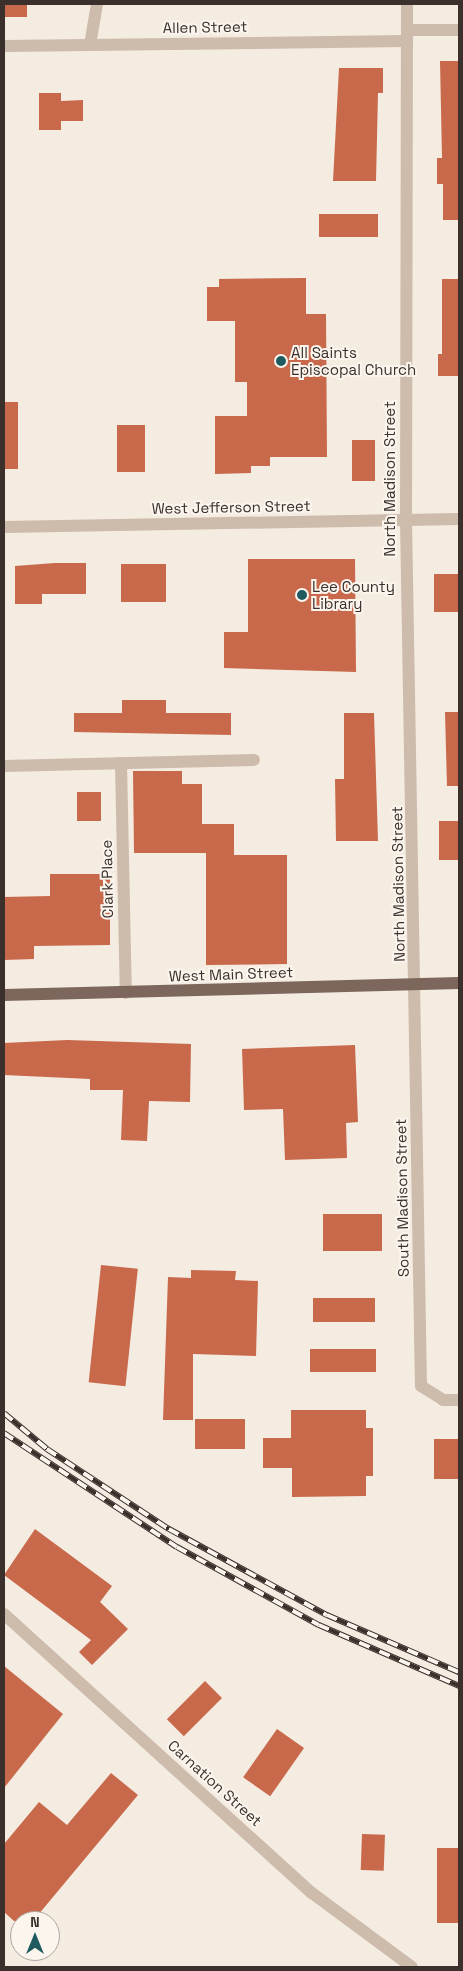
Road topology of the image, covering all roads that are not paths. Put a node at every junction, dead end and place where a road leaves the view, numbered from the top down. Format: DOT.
graph roads {
  1 [pos="97,4"];
  2 [pos="407,4"];
  3 [pos="459,30"];
  4 [pos="407,35"];
  5 [pos="90,45"];
  6 [pos="4,46"];
  7 [pos="459,519"];
  8 [pos="406,520"];
  9 [pos="4,527"];
  10 [pos="254,760"];
  11 [pos="121,763"];
  12 [pos="4,766"];
  13 [pos="459,983"];
  14 [pos="416,984"];
  15 [pos="126,993"];
  16 [pos="4,995"];
  17 [pos="459,1400"];
  18 [pos="4,1614"];
  19 [pos="412,1967"];
  1 -- 5 [label="street"];
  2 -- 4 [label="street, North Madison Street"];
  3 -- 4 [label="street, Allen Street"];
  4 -- 5 [label="street, Allen Street"];
  4 -- 8 [label="street, North Madison Street"];
  5 -- 6 [label="street, Allen Street"];
  7 -- 8 [label="street, West Jefferson Street"];
  8 -- 9 [label="street, West Jefferson Street"];
  8 -- 14 [label="street, North Madison Street"];
  10 -- 11 [label="street"];
  11 -- 12 [label="street"];
  11 -- 15 [label="street, Clark Place"];
  13 -- 14 [label="main road, West Main Street"];
  14 -- 15 [label="main road, West Main Street"];
  14 -- 17 [label="street, South Madison Street"];
  15 -- 16 [label="main road, West Main Street"];
  18 -- 19 [label="street, Carnation Street"];
}
